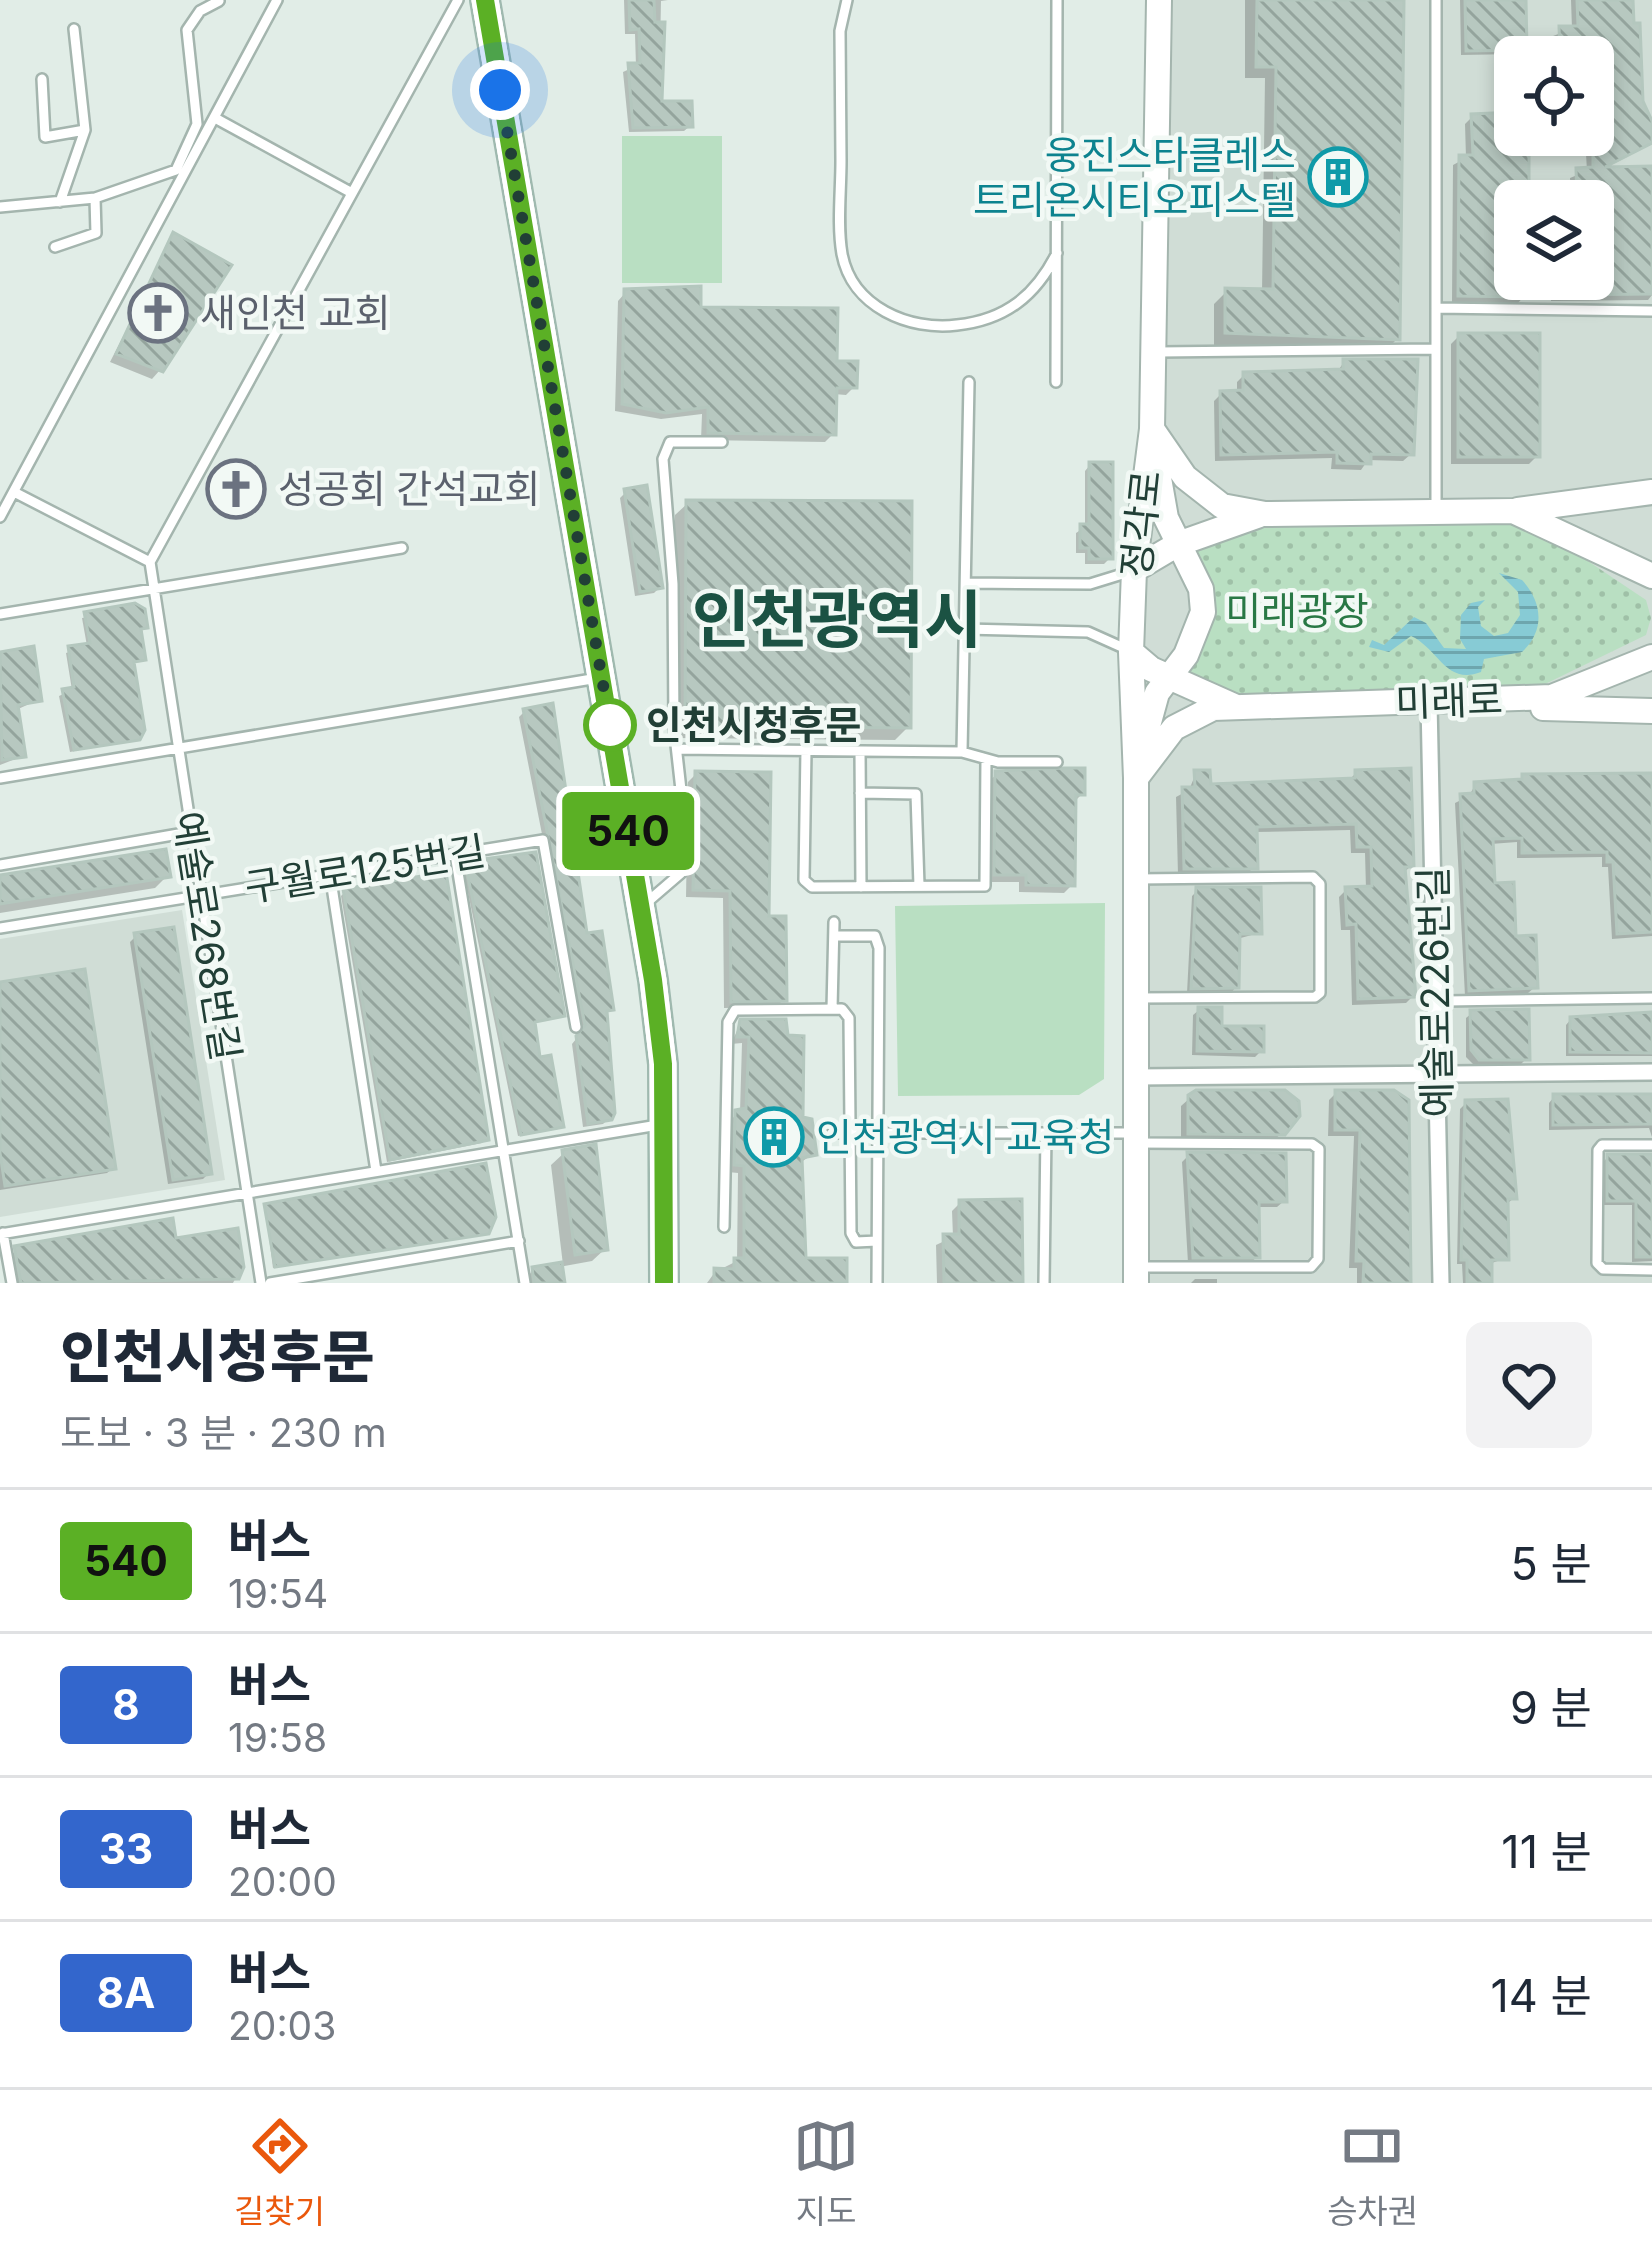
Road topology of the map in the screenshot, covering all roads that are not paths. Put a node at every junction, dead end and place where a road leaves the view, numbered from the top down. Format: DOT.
graph roads {
  1 [pos="277,0"];
  2 [pos="458,0"];
  3 [pos="485,0"];
  4 [pos="847,0"];
  5 [pos="1058,0"];
  6 [pos="1159,0"];
  7 [pos="1436,0"];
  8 [pos="219,2"];
  9 [pos="74,29"];
  10 [pos="42,79"];
  11 [pos="215,118"];
  12 [pos="85,130"];
  13 [pos="352,193"];
  14 [pos="95,198"];
  15 [pos="60,202"];
  16 [pos="0,208"];
  17 [pos="56,247"];
  18 [pos="1057,253"];
  19 [pos="1436,308"];
  20 [pos="1652,311"];
  21 [pos="1436,349"];
  22 [pos="1153,352"];
  23 [pos="969,382"];
  24 [pos="1056,382"];
  25 [pos="1152,429"];
  26 [pos="722,442"];
  27 [pos="14,492"];
  28 [pos="1652,492"];
  29 [pos="1513,511"];
  30 [pos="1436,513"];
  31 [pos="1265,514"];
  32 [pos="0,517"];
  33 [pos="1178,544"];
  34 [pos="402,548"];
  35 [pos="1623,560"];
  36 [pos="150,562"];
  37 [pos="1134,570"];
  38 [pos="1652,576"];
  39 [pos="965,583"];
  40 [pos="152,589"];
  41 [pos="1652,597"];
  42 [pos="0,614"];
  43 [pos="964,629"];
  44 [pos="1652,641"];
  45 [pos="1131,652"];
  46 [pos="1652,657"];
  47 [pos="1615,672"];
  48 [pos="602,677"];
  49 [pos="1167,677"];
  50 [pos="1512,700"];
  51 [pos="1429,702"];
  52 [pos="1238,707"];
  53 [pos="1652,711"];
  54 [pos="177,748"];
  55 [pos="677,749"];
  56 [pos="806,750"];
  57 [pos="860,751"];
  58 [pos="962,752"];
  59 [pos="986,759"];
  60 [pos="1057,762"];
  61 [pos="0,778"];
  62 [pos="1136,778"];
  63 [pos="860,793"];
  64 [pos="190,832"];
  65 [pos="455,854"];
  66 [pos="0,865"];
  67 [pos="330,874"];
  68 [pos="1137,879"];
  69 [pos="919,886"];
  70 [pos="861,887"];
  71 [pos="200,896"];
  72 [pos="641,908"];
  73 [pos="834,922"];
  74 [pos="0,928"];
  75 [pos="834,936"];
  76 [pos="1136,998"];
  77 [pos="1652,998"];
  78 [pos="1445,1000"];
  79 [pos="832,1009"];
  80 [pos="577,1027"];
  81 [pos="1652,1072"];
  82 [pos="1437,1074"];
  83 [pos="1136,1077"];
  84 [pos="665,1124"];
  85 [pos="832,1132"];
  86 [pos="850,1132"];
  87 [pos="1046,1132"];
  88 [pos="877,1133"];
  89 [pos="1136,1138"];
  90 [pos="1652,1144"];
  91 [pos="504,1150"];
  92 [pos="376,1171"];
  93 [pos="247,1193"];
  94 [pos="724,1227"];
  95 [pos="1,1233"];
  96 [pos="519,1241"];
  97 [pos="877,1241"];
  98 [pos="1652,1270"];
  99 [pos="1136,1275"];
  100 [pos="12,1283"];
  101 [pos="261,1283"];
  102 [pos="271,1283"];
  103 [pos="525,1283"];
  104 [pos="664,1283"];
  105 [pos="877,1283"];
  106 [pos="1044,1283"];
  107 [pos="1442,1283"];
  1 -- 11 [label="lane"];
  2 -- 13 [label="lane"];
  3 -- 48 [label="main road"];
  4 -- 18 [label="lane"];
  5 -- 18 [label="lane"];
  6 -- 22 [label="street"];
  7 -- 19 [label="lane"];
  8 -- 14 [label="lane"];
  9 -- 12 [label="lane"];
  10 -- 12 [label="lane"];
  11 -- 13 [label="lane"];
  11 -- 27 [label="lane"];
  12 -- 15 [label="lane"];
  13 -- 36 [label="lane"];
  14 -- 15 [label="lane"];
  14 -- 17 [label="lane"];
  15 -- 16 [label="lane"];
  18 -- 24 [label="lane"];
  19 -- 20 [label="lane"];
  19 -- 21 [label="lane"];
  21 -- 22 [label="lane"];
  21 -- 30 [label="lane"];
  22 -- 25 [label="street"];
  23 -- 39 [label="lane"];
  25 -- 31 [label="street"];
  25 -- 33 [label="street, 정각로"];
  25 -- 37 [label="street, 정각로"];
  26 -- 55 [label="lane"];
  27 -- 32 [label="lane"];
  27 -- 36 [label="lane"];
  28 -- 29 [label="street"];
  29 -- 30 [label="street"];
  29 -- 35 [label="street"];
  30 -- 31 [label="street"];
  31 -- 33 [label="street"];
  33 -- 37 [label="street"];
  33 -- 49 [label="street, 정각로"];
  34 -- 40 [label="lane"];
  35 -- 38 [label="street"];
  35 -- 41 [label="street"];
  36 -- 40 [label="lane, 예술로268번길"];
  37 -- 39 [label="lane"];
  37 -- 45 [label="street, 정각로"];
  39 -- 43 [label="lane"];
  40 -- 42 [label="lane"];
  40 -- 54 [label="lane, 예술로268번길"];
  43 -- 45 [label="lane"];
  43 -- 58 [label="lane"];
  44 -- 47 [label="street"];
  45 -- 49 [label="street"];
  45 -- 62 [label="street, 정각로"];
  46 -- 47 [label="street, 미래로"];
  47 -- 50 [label="street, 미래로"];
  48 -- 54 [label="lane"];
  48 -- 72 [label="main road"];
  49 -- 52 [label="street"];
  49 -- 62 [label="street, 정각로"];
  50 -- 51 [label="street, 미래로"];
  50 -- 53 [label="street"];
  51 -- 52 [label="street, 미래로"];
  51 -- 82 [label="street, 예술로226번길"];
  52 -- 62 [label="street"];
  54 -- 61 [label="lane"];
  54 -- 64 [label="lane, 예술로268번길"];
  55 -- 56 [label="lane"];
  55 -- 72 [label="lane"];
  56 -- 57 [label="lane"];
  56 -- 70 [label="lane"];
  57 -- 58 [label="lane"];
  57 -- 63 [label="lane"];
  58 -- 59 [label="lane"];
  59 -- 60 [label="lane"];
  59 -- 69 [label="lane"];
  62 -- 68 [label="street, 정각로"];
  63 -- 69 [label="lane"];
  63 -- 70 [label="lane"];
  64 -- 66 [label="lane"];
  64 -- 71 [label="lane, 예술로268번길"];
  65 -- 67 [label="lane, 구월로125번길"];
  65 -- 80 [label="lane, 구월로125번길"];
  65 -- 91 [label="lane"];
  67 -- 71 [label="lane, 구월로125번길"];
  67 -- 92 [label="lane"];
  68 -- 76 [label="street, 정각로"];
  68 -- 76 [label="lane"];
  69 -- 70 [label="lane"];
  71 -- 74 [label="lane, 구월로125번길"];
  71 -- 93 [label="lane, 예술로268번길"];
  72 -- 84 [label="main road"];
  73 -- 75 [label="lane"];
  75 -- 79 [label="lane"];
  75 -- 88 [label="lane"];
  76 -- 83 [label="street, 정각로"];
  77 -- 78 [label="lane"];
  79 -- 86 [label="lane"];
  79 -- 94 [label="lane"];
  81 -- 82 [label="street"];
  82 -- 83 [label="street"];
  82 -- 107 [label="street, 예술로226번길"];
  83 -- 89 [label="street, 정각로"];
  84 -- 91 [label="lane"];
  84 -- 104 [label="main road"];
  85 -- 86 [label="lane"];
  86 -- 88 [label="lane"];
  86 -- 97 [label="lane"];
  87 -- 88 [label="lane"];
  87 -- 89 [label="lane"];
  87 -- 106 [label="lane"];
  88 -- 97 [label="lane"];
  89 -- 99 [label="street, 정각로"];
  89 -- 99 [label="lane"];
  90 -- 98 [label="lane"];
  91 -- 92 [label="lane"];
  91 -- 96 [label="lane"];
  92 -- 93 [label="lane"];
  93 -- 95 [label="lane"];
  93 -- 101 [label="lane, 예술로268번길"];
  95 -- 100 [label="lane"];
  96 -- 102 [label="lane"];
  96 -- 103 [label="lane"];
  97 -- 105 [label="lane"];
}
